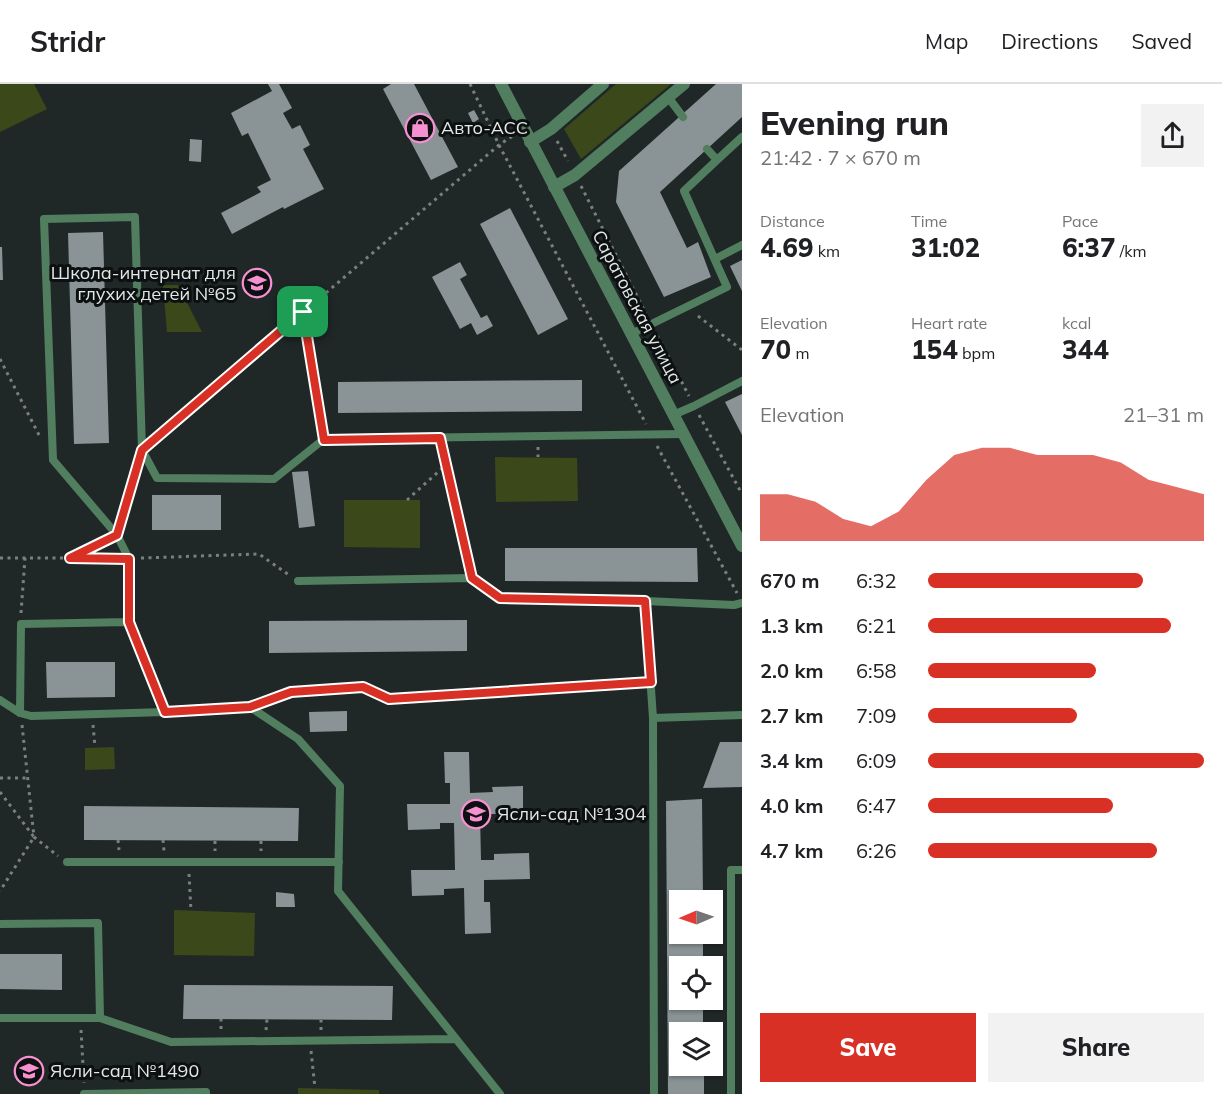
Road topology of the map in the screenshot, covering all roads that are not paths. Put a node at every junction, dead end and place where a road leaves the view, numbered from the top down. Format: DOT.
graph roads {
  1 [pos="501,84"];
  2 [pos="603,84"];
  3 [pos="684,84"];
  4 [pos="668,97"];
  5 [pos="683,117"];
  6 [pos="742,137"];
  7 [pos="530,142"];
  8 [pos="707,149"];
  9 [pos="717,160"];
  10 [pos="554,188"];
  11 [pos="742,245"];
  12 [pos="715,259"];
  13 [pos="631,334"];
  14 [pos="742,381"];
  15 [pos="673,415"];
  16 [pos="683,434"];
  17 [pos="142,450"];
  18 [pos="117,535"];
  19 [pos="742,546"];
  20 [pos="298,581"];
  21 [pos="645,601"];
  22 [pos="742,602"];
  23 [pos="129,622"];
  24 [pos="651,682"];
  25 [pos="0,700"];
  26 [pos="250,707"];
  27 [pos="165,712"];
  28 [pos="20,713"];
  29 [pos="742,716"];
  30 [pos="653,718"];
  31 [pos="67,862"];
  32 [pos="339,862"];
  33 [pos="742,870"];
  34 [pos="0,924"];
  35 [pos="100,1017"];
  36 [pos="0,1018"];
  37 [pos="456,1039"];
  38 [pos="84,1094"];
  39 [pos="206,1094"];
  40 [pos="500,1094"];
  41 [pos="654,1094"];
  42 [pos="731,1094"];
  1 -- 7 [label="street, Саратовская улица"];
  2 -- 7 [label="street"];
  3 -- 4 [label="street"];
  4 -- 5 [label="lane"];
  4 -- 10 [label="street"];
  6 -- 9 [label="lane"];
  7 -- 10 [label="street, Саратовская улица"];
  8 -- 9 [label="lane"];
  9 -- 12 [label="lane"];
  10 -- 13 [label="street, Саратовская улица"];
  11 -- 12 [label="lane"];
  12 -- 13 [label="lane"];
  13 -- 15 [label="street, Саратовская улица"];
  14 -- 15 [label="lane"];
  15 -- 16 [label="street, Саратовская улица"];
  16 -- 17 [label="lane"];
  16 -- 19 [label="street, Саратовская улица"];
  17 -- 18 [label="lane"];
  17 -- 18 [label="lane"];
  18 -- 23 [label="lane"];
  20 -- 21 [label="lane"];
  21 -- 22 [label="lane"];
  21 -- 24 [label="lane"];
  23 -- 27 [label="lane"];
  23 -- 28 [label="lane"];
  24 -- 26 [label="lane"];
  24 -- 30 [label="lane"];
  25 -- 28 [label="lane"];
  26 -- 27 [label="lane"];
  26 -- 32 [label="lane"];
  27 -- 28 [label="lane"];
  29 -- 30 [label="lane"];
  30 -- 41 [label="lane"];
  31 -- 32 [label="lane"];
  32 -- 37 [label="lane"];
  33 -- 42 [label="lane"];
  34 -- 35 [label="lane"];
  35 -- 36 [label="lane"];
  35 -- 37 [label="lane"];
  37 -- 40 [label="lane"];
  38 -- 39 [label="lane"];
}
